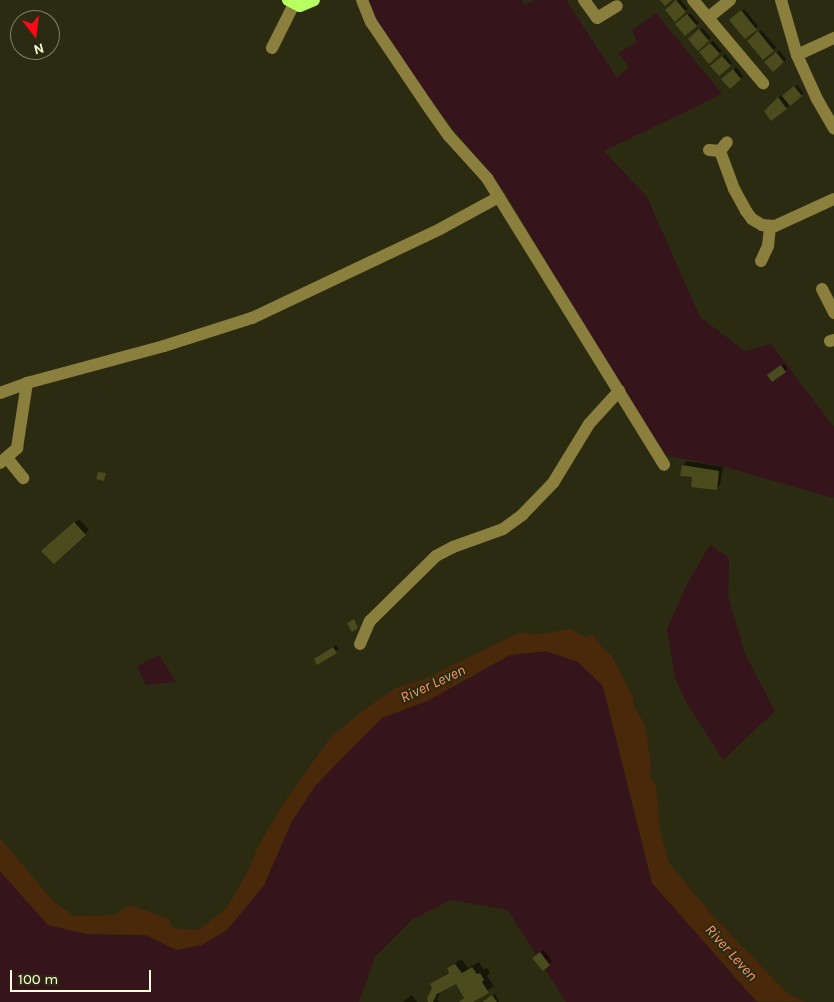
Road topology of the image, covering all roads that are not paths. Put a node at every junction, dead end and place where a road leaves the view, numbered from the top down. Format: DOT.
graph roads {
  1 [pos="314,0"];
  2 [pos="362,0"];
  3 [pos="584,0"];
  4 [pos="693,0"];
  5 [pos="730,0"];
  6 [pos="781,0"];
  7 [pos="291,2"];
  8 [pos="617,6"];
  9 [pos="709,17"];
  10 [pos="834,38"];
  11 [pos="272,48"];
  12 [pos="797,55"];
  13 [pos="756,81"];
  14 [pos="834,128"];
  15 [pos="718,147"];
  16 [pos="499,197"];
  17 [pos="804,198"];
  18 [pos="834,199"];
  19 [pos="811,210"];
  20 [pos="770,226"];
  21 [pos="761,261"];
  22 [pos="822,289"];
  23 [pos="827,308"];
  24 [pos="27,383"];
  25 [pos="619,391"];
  26 [pos="0,393"];
  27 [pos="3,460"];
  28 [pos="664,465"];
  29 [pos="23,478"];
  30 [pos="360,644"];
  1 -- 7 [label="main road"];
  2 -- 16 [label="street"];
  3 -- 8 [label="street"];
  4 -- 9 [label="street"];
  5 -- 9 [label="street"];
  6 -- 12 [label="street"];
  7 -- 11 [label="street"];
  9 -- 13 [label="street"];
  10 -- 12 [label="street"];
  12 -- 14 [label="street"];
  15 -- 20 [label="street"];
  16 -- 24 [label="street"];
  16 -- 25 [label="street"];
  17 -- 19 [label="street"];
  18 -- 19 [label="street"];
  19 -- 20 [label="street"];
  20 -- 21 [label="street"];
  22 -- 23 [label="street"];
  24 -- 26 [label="street"];
  24 -- 27 [label="street"];
  25 -- 28 [label="street"];
  25 -- 30 [label="street"];
  27 -- 29 [label="street"];
}
